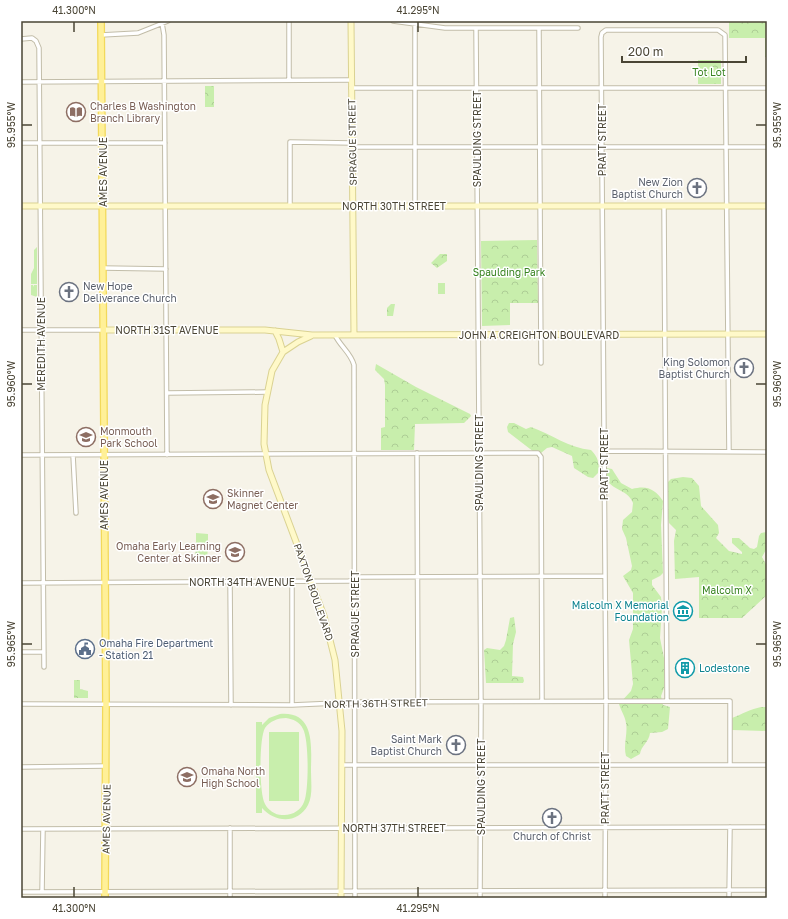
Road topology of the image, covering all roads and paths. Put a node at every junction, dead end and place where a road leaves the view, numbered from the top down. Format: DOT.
graph roads {
  1 [pos="101,21"];
  2 [pos="168,21"];
  3 [pos="289,21"];
  4 [pos="351,21"];
  5 [pos="393,21"];
  6 [pos="162,23"];
  7 [pos="415,25"];
  8 [pos="476,28"];
  9 [pos="539,28"];
  10 [pos="578,28"];
  11 [pos="101,35"];
  12 [pos="21,39"];
  13 [pos="289,80"];
  14 [pos="351,80"];
  15 [pos="102,81"];
  16 [pos="164,81"];
  17 [pos="21,82"];
  18 [pos="40,82"];
  19 [pos="351,88"];
  20 [pos="414,88"];
  21 [pos="477,88"];
  22 [pos="539,88"];
  23 [pos="601,88"];
  24 [pos="726,88"];
  25 [pos="767,88"];
  26 [pos="21,143"];
  27 [pos="40,143"];
  28 [pos="103,143"];
  29 [pos="165,143"];
  30 [pos="352,145"];
  31 [pos="539,146"];
  32 [pos="602,146"];
  33 [pos="415,147"];
  34 [pos="477,147"];
  35 [pos="726,147"];
  36 [pos="767,147"];
  37 [pos="415,205"];
  38 [pos="478,205"];
  39 [pos="540,205"];
  40 [pos="602,205"];
  41 [pos="21,206"];
  42 [pos="40,206"];
  43 [pos="103,206"];
  44 [pos="165,206"];
  45 [pos="290,206"];
  46 [pos="353,206"];
  47 [pos="664,206"];
  48 [pos="726,206"];
  49 [pos="767,206"];
  50 [pos="103,268"];
  51 [pos="166,269"];
  52 [pos="21,330"];
  53 [pos="41,330"];
  54 [pos="104,330"];
  55 [pos="166,330"];
  56 [pos="275,331"];
  57 [pos="767,334"];
  58 [pos="335,335"];
  59 [pos="354,335"];
  60 [pos="478,335"];
  61 [pos="541,335"];
  62 [pos="603,335"];
  63 [pos="665,335"];
  64 [pos="727,335"];
  65 [pos="312,336"];
  66 [pos="283,352"];
  67 [pos="541,363"];
  68 [pos="267,392"];
  69 [pos="167,393"];
  70 [pos="604,451"];
  71 [pos="666,452"];
  72 [pos="729,452"];
  73 [pos="767,452"];
  74 [pos="354,453"];
  75 [pos="416,453"];
  76 [pos="479,453"];
  77 [pos="265,454"];
  78 [pos="21,455"];
  79 [pos="42,455"];
  80 [pos="74,455"];
  81 [pos="104,455"];
  82 [pos="167,455"];
  83 [pos="76,513"];
  84 [pos="417,576"];
  85 [pos="479,576"];
  86 [pos="542,576"];
  87 [pos="605,576"];
  88 [pos="355,579"];
  89 [pos="105,582"];
  90 [pos="230,582"];
  91 [pos="292,582"];
  92 [pos="311,582"];
  93 [pos="21,583"];
  94 [pos="43,583"];
  95 [pos="21,652"];
  96 [pos="44,652"];
  97 [pos="44,667"];
  98 [pos="542,701"];
  99 [pos="606,701"];
  100 [pos="667,701"];
  101 [pos="418,702"];
  102 [pos="481,702"];
  103 [pos="356,703"];
  104 [pos="21,704"];
  105 [pos="340,704"];
  106 [pos="106,705"];
  107 [pos="231,705"];
  108 [pos="292,705"];
  109 [pos="342,765"];
  110 [pos="481,765"];
  111 [pos="606,765"];
  112 [pos="730,765"];
  113 [pos="767,765"];
  114 [pos="106,766"];
  115 [pos="356,766"];
  116 [pos="21,767"];
  117 [pos="730,827"];
  118 [pos="767,827"];
  119 [pos="106,828"];
  120 [pos="230,828"];
  121 [pos="342,828"];
  122 [pos="355,828"];
  123 [pos="481,828"];
  124 [pos="605,828"];
  125 [pos="21,829"];
  126 [pos="43,829"];
  127 [pos="605,890"];
  128 [pos="730,890"];
  129 [pos="767,890"];
  130 [pos="230,891"];
  131 [pos="341,891"];
  132 [pos="355,891"];
  133 [pos="480,891"];
  134 [pos="21,892"];
  135 [pos="42,892"];
  136 [pos="105,895"];
  137 [pos="230,898"];
  138 [pos="341,898"];
  139 [pos="355,898"];
  140 [pos="480,898"];
  141 [pos="605,898"];
  142 [pos="729,898"];
  1 -- 11 [label="main road, AMES AVENUE"];
  2 -- 6 [label="street"];
  3 -- 13 [label="street"];
  4 -- 14 [label="street, SPRAGUE STREET"];
  5 -- 7 [label="street"];
  6 -- 11 [label="street"];
  6 -- 16 [label="street"];
  7 -- 8 [label="street"];
  7 -- 20 [label="street"];
  8 -- 9 [label="street"];
  8 -- 21 [label="street, SPAULDING STREET"];
  9 -- 10 [label="street"];
  9 -- 22 [label="street"];
  11 -- 15 [label="main road, AMES AVENUE"];
  12 -- 18 [label="street, MEREDITH AVENUE"];
  13 -- 14 [label="street"];
  13 -- 16 [label="street"];
  14 -- 19 [label="street, SPRAGUE STREET"];
  15 -- 16 [label="street"];
  15 -- 18 [label="street"];
  15 -- 28 [label="main road, AMES AVENUE"];
  16 -- 29 [label="street"];
  17 -- 18 [label="street"];
  18 -- 27 [label="street, MEREDITH AVENUE"];
  19 -- 20 [label="street"];
  19 -- 30 [label="street, SPRAGUE STREET"];
  20 -- 21 [label="street"];
  20 -- 33 [label="street"];
  21 -- 22 [label="street"];
  21 -- 34 [label="street, SPAULDING STREET"];
  22 -- 23 [label="street"];
  22 -- 31 [label="street"];
  23 -- 24 [label="street"];
  23 -- 24 [label="street, PRATT STREET"];
  23 -- 32 [label="street, PRATT STREET"];
  24 -- 25 [label="street"];
  24 -- 35 [label="street"];
  26 -- 27 [label="street"];
  27 -- 28 [label="street"];
  27 -- 42 [label="street, MEREDITH AVENUE"];
  28 -- 29 [label="street"];
  28 -- 43 [label="main road, AMES AVENUE"];
  29 -- 44 [label="street"];
  30 -- 33 [label="street"];
  30 -- 45 [label="street"];
  30 -- 46 [label="street, SPRAGUE STREET"];
  31 -- 32 [label="street"];
  31 -- 34 [label="street"];
  31 -- 39 [label="street"];
  32 -- 35 [label="street"];
  32 -- 40 [label="street, PRATT STREET"];
  33 -- 34 [label="street"];
  33 -- 37 [label="street"];
  34 -- 38 [label="street, SPAULDING STREET"];
  35 -- 36 [label="street"];
  35 -- 48 [label="street"];
  37 -- 38 [label="street, NORTH 30TH STREET"];
  37 -- 46 [label="street, NORTH 30TH STREET"];
  38 -- 39 [label="street, NORTH 30TH STREET"];
  38 -- 60 [label="street, SPAULDING STREET"];
  39 -- 40 [label="street, NORTH 30TH STREET"];
  39 -- 61 [label="street"];
  40 -- 47 [label="street, NORTH 30TH STREET"];
  40 -- 62 [label="street, PRATT STREET"];
  41 -- 42 [label="street, NORTH 30TH STREET"];
  42 -- 43 [label="street, NORTH 30TH STREET"];
  42 -- 53 [label="street, MEREDITH AVENUE"];
  43 -- 44 [label="street, NORTH 30TH STREET"];
  43 -- 50 [label="main road, AMES AVENUE"];
  44 -- 45 [label="street, NORTH 30TH STREET"];
  44 -- 51 [label="street"];
  45 -- 46 [label="street, NORTH 30TH STREET"];
  46 -- 59 [label="street, SPRAGUE STREET"];
  47 -- 48 [label="street, NORTH 30TH STREET"];
  47 -- 63 [label="street"];
  48 -- 49 [label="street, NORTH 30TH STREET"];
  48 -- 64 [label="street"];
  50 -- 51 [label="street"];
  50 -- 54 [label="main road, AMES AVENUE"];
  51 -- 55 [label="street"];
  52 -- 53 [label="street, NORTH 31ST AVENUE"];
  53 -- 54 [label="street, NORTH 31ST AVENUE"];
  53 -- 79 [label="street, MEREDITH AVENUE"];
  54 -- 55 [label="street, NORTH 31ST AVENUE"];
  54 -- 81 [label="main road, AMES AVENUE"];
  55 -- 56 [label="street, NORTH 31ST AVENUE"];
  55 -- 69 [label="street"];
  56 -- 65 [label="street, NORTH 31ST AVENUE"];
  56 -- 66 [label="street"];
  57 -- 64 [label="street, JOHN A CREIGHTON BOULEVARD"];
  58 -- 59 [label="street, JOHN A CREIGHTON BOULEVARD"];
  58 -- 65 [label="street, JOHN A CREIGHTON BOULEVARD"];
  58 -- 74 [label="street, SPRAGUE STREET"];
  59 -- 60 [label="street, JOHN A CREIGHTON BOULEVARD"];
  60 -- 61 [label="street, JOHN A CREIGHTON BOULEVARD"];
  60 -- 76 [label="street, SPAULDING STREET"];
  61 -- 62 [label="street, JOHN A CREIGHTON BOULEVARD"];
  61 -- 67 [label="street"];
  62 -- 63 [label="street, JOHN A CREIGHTON BOULEVARD"];
  62 -- 70 [label="street, PRATT STREET"];
  63 -- 64 [label="street, JOHN A CREIGHTON BOULEVARD"];
  63 -- 71 [label="street"];
  64 -- 72 [label="street"];
  65 -- 66 [label="street, PAXTON BOULEVARD"];
  66 -- 68 [label="street, PAXTON BOULEVARD"];
  68 -- 69 [label="street"];
  68 -- 77 [label="street, PAXTON BOULEVARD"];
  69 -- 82 [label="street"];
  70 -- 71 [label="street"];
  70 -- 87 [label="street, PRATT STREET"];
  71 -- 72 [label="street"];
  71 -- 100 [label="street"];
  72 -- 73 [label="street"];
  74 -- 75 [label="street"];
  74 -- 77 [label="street"];
  74 -- 88 [label="street, SPRAGUE STREET"];
  75 -- 76 [label="street"];
  75 -- 84 [label="street"];
  76 -- 85 [label="street, SPAULDING STREET"];
  76 -- 86 [label="street"];
  77 -- 82 [label="street"];
  77 -- 92 [label="street, PAXTON BOULEVARD"];
  78 -- 79 [label="street"];
  79 -- 80 [label="street"];
  79 -- 94 [label="street, MEREDITH AVENUE"];
  80 -- 81 [label="street"];
  80 -- 83 [label="street"];
  81 -- 82 [label="street"];
  81 -- 89 [label="main road, AMES AVENUE"];
  84 -- 85 [label="street, NORTH 34TH AVENUE"];
  84 -- 88 [label="street, NORTH 34TH AVENUE"];
  84 -- 101 [label="street"];
  85 -- 86 [label="street, NORTH 34TH AVENUE"];
  85 -- 102 [label="street, SPAULDING STREET"];
  86 -- 87 [label="street, NORTH 34TH AVENUE"];
  86 -- 98 [label="street"];
  87 -- 99 [label="street, PRATT STREET"];
  88 -- 92 [label="street, NORTH 34TH AVENUE"];
  88 -- 103 [label="street, SPRAGUE STREET"];
  89 -- 90 [label="street, NORTH 34TH AVENUE"];
  89 -- 94 [label="street, NORTH 34TH AVENUE"];
  89 -- 106 [label="main road, AMES AVENUE"];
  90 -- 91 [label="street, NORTH 34TH AVENUE"];
  90 -- 107 [label="street"];
  91 -- 92 [label="street, NORTH 34TH AVENUE"];
  91 -- 108 [label="street"];
  92 -- 105 [label="street, PAXTON BOULEVARD"];
  93 -- 94 [label="street, NORTH 34TH AVENUE"];
  94 -- 96 [label="street, MEREDITH AVENUE"];
  95 -- 96 [label="street"];
  96 -- 97 [label="street, MEREDITH AVENUE"];
  98 -- 99 [label="street, NORTH 36TH STREET"];
  98 -- 102 [label="street, NORTH 36TH STREET"];
  99 -- 100 [label="street, NORTH 36TH STREET"];
  99 -- 111 [label="street, PRATT STREET"];
  100 -- 112 [label="street, NORTH 36TH STREET"];
  101 -- 102 [label="street, NORTH 36TH STREET"];
  101 -- 103 [label="street, NORTH 36TH STREET"];
  102 -- 110 [label="street, SPAULDING STREET"];
  103 -- 105 [label="street, NORTH 36TH STREET"];
  103 -- 115 [label="street, SPRAGUE STREET"];
  104 -- 106 [label="street, NORTH 36TH STREET"];
  105 -- 108 [label="street, NORTH 36TH STREET"];
  105 -- 109 [label="street, PAXTON BOULEVARD"];
  106 -- 107 [label="street, NORTH 36TH STREET"];
  106 -- 114 [label="main road, AMES AVENUE"];
  107 -- 108 [label="street, NORTH 36TH STREET"];
  109 -- 115 [label="street"];
  109 -- 121 [label="street, PAXTON BOULEVARD"];
  110 -- 111 [label="street"];
  110 -- 115 [label="street"];
  110 -- 123 [label="street, SPAULDING STREET"];
  111 -- 112 [label="street"];
  111 -- 124 [label="street, PRATT STREET"];
  112 -- 113 [label="street"];
  114 -- 116 [label="street"];
  114 -- 119 [label="main road, AMES AVENUE"];
  115 -- 122 [label="street, SPRAGUE STREET"];
  117 -- 118 [label="street, NORTH 37TH STREET"];
  117 -- 124 [label="street, NORTH 37TH STREET"];
  117 -- 128 [label="street"];
  119 -- 120 [label="street, NORTH 37TH STREET"];
  119 -- 126 [label="street, NORTH 37TH STREET"];
  119 -- 136 [label="main road, AMES AVENUE"];
  120 -- 121 [label="street, NORTH 37TH STREET"];
  120 -- 130 [label="street"];
  121 -- 122 [label="street, NORTH 37TH STREET"];
  121 -- 131 [label="street, PAXTON BOULEVARD"];
  122 -- 123 [label="street, NORTH 37TH STREET"];
  122 -- 132 [label="street, SPRAGUE STREET"];
  123 -- 124 [label="street, NORTH 37TH STREET"];
  123 -- 133 [label="street, SPAULDING STREET"];
  124 -- 127 [label="street, PRATT STREET"];
  125 -- 126 [label="street, NORTH 37TH STREET"];
  126 -- 135 [label="street"];
  127 -- 128 [label="street"];
  127 -- 133 [label="street"];
  127 -- 141 [label="street, PRATT STREET"];
  128 -- 129 [label="street"];
  128 -- 142 [label="street"];
  130 -- 131 [label="street"];
  130 -- 136 [label="street"];
  130 -- 137 [label="street"];
  131 -- 132 [label="street"];
  131 -- 138 [label="street, PAXTON BOULEVARD"];
  132 -- 133 [label="street"];
  132 -- 139 [label="street, SPRAGUE STREET"];
  133 -- 140 [label="street, SPAULDING STREET"];
  134 -- 135 [label="street"];
  135 -- 136 [label="street"];
}
